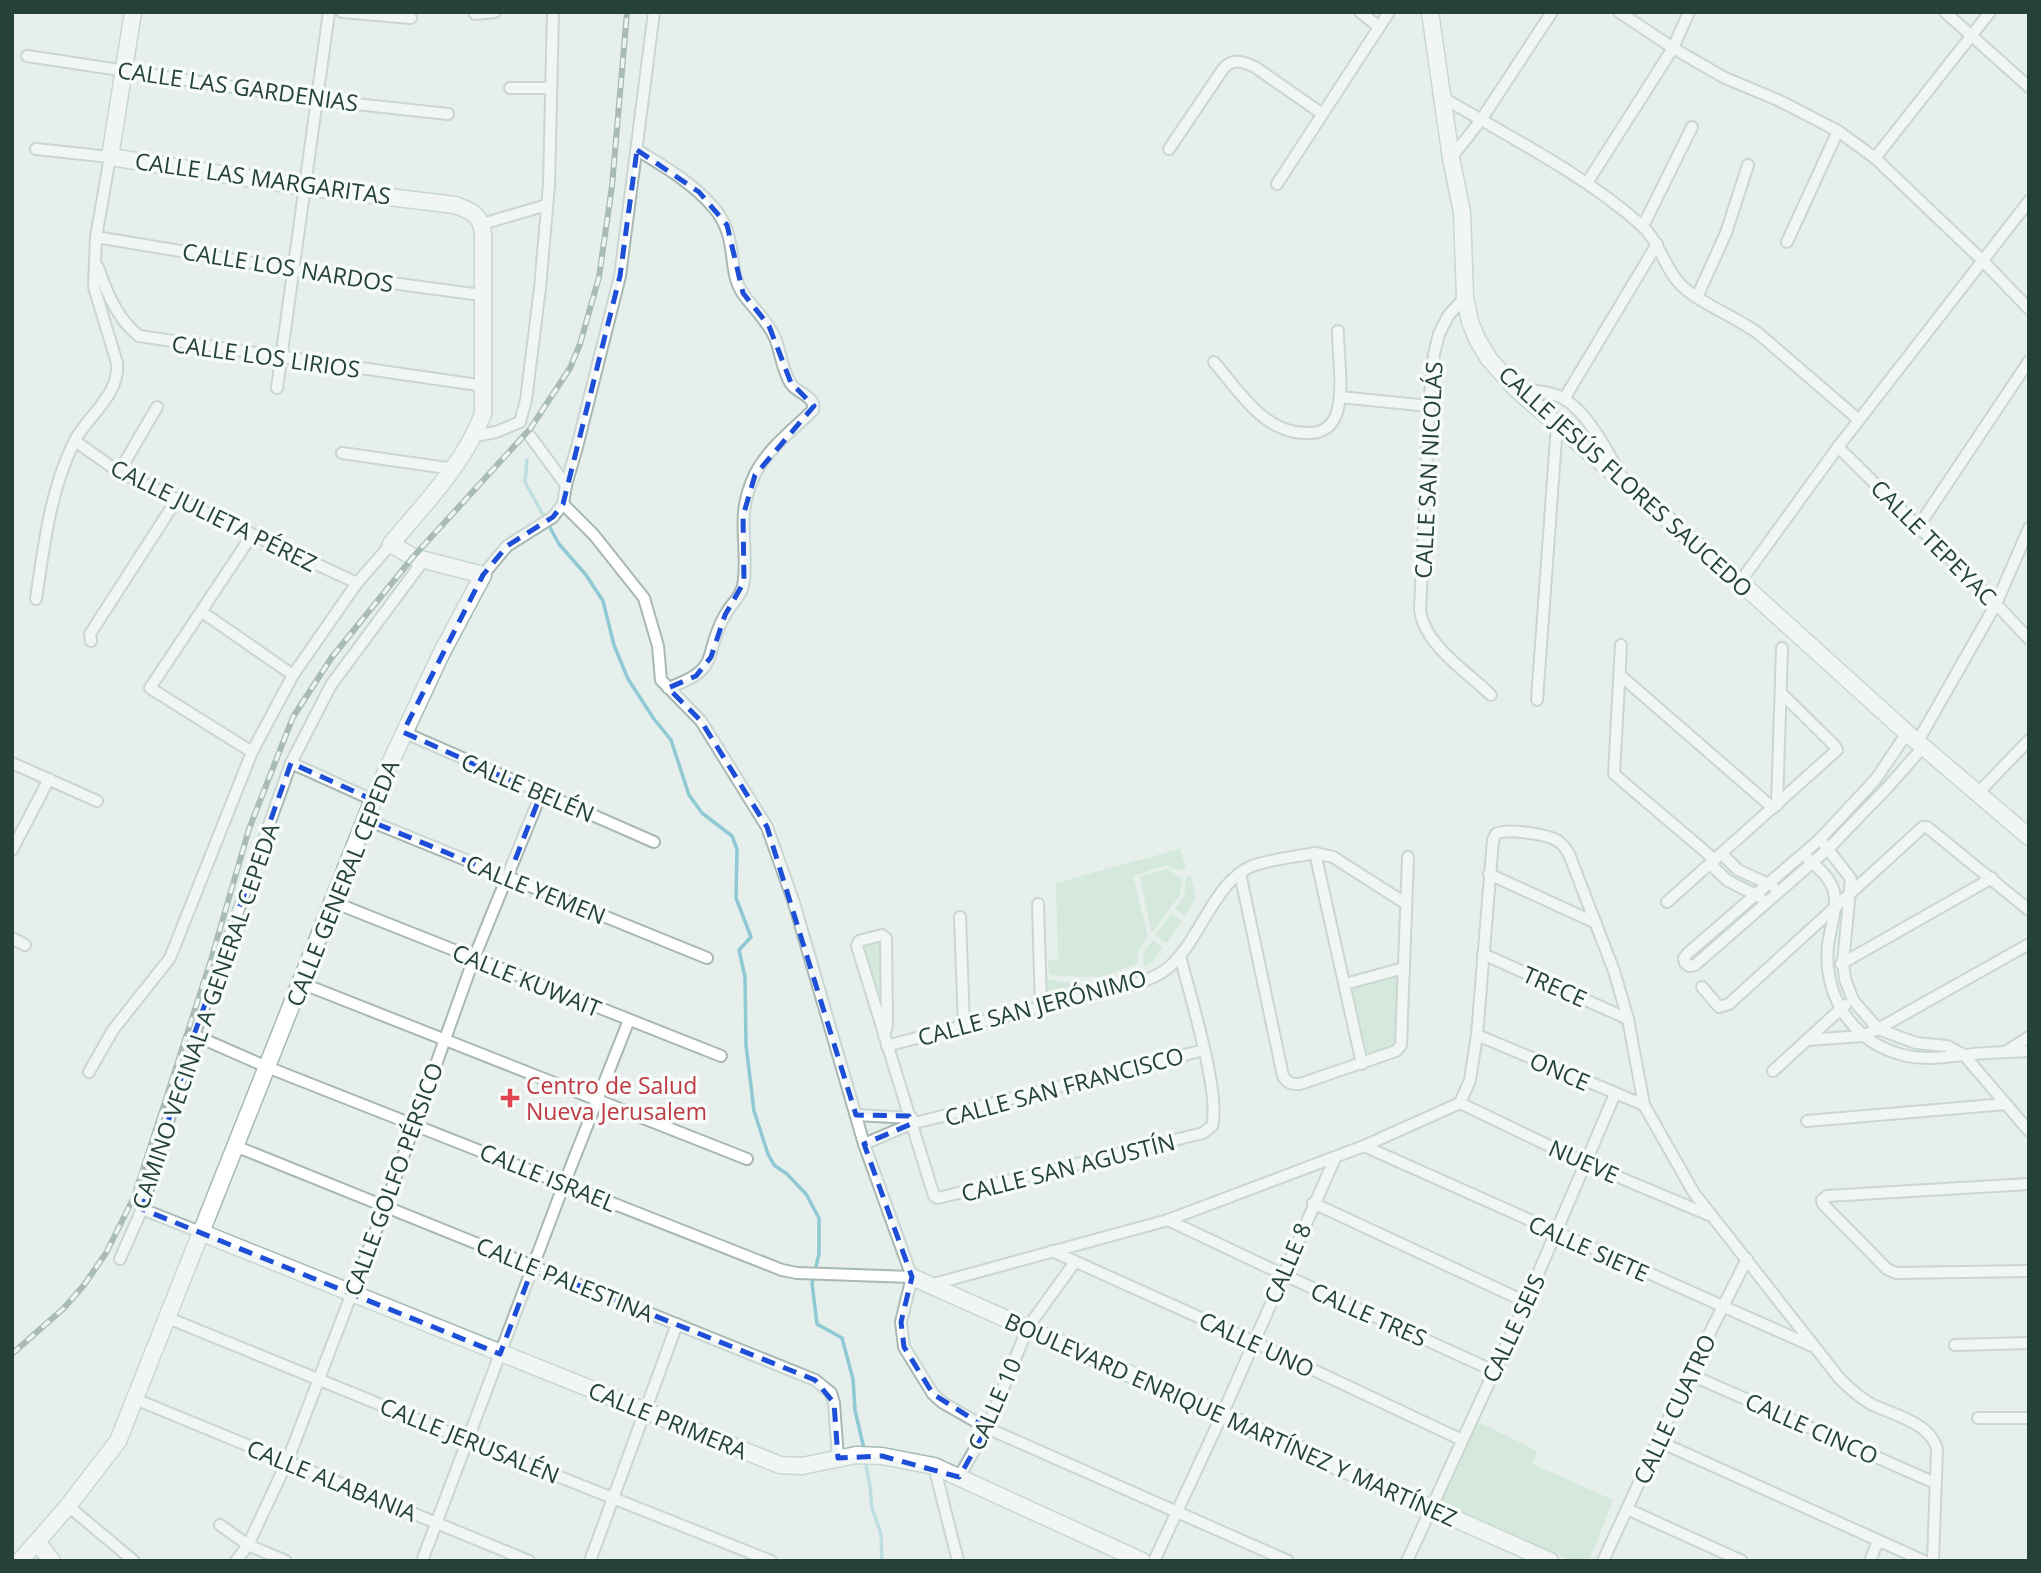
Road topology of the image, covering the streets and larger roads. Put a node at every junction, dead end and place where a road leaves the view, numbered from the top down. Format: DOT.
graph roads {
  1 [pos="133,12"];
  2 [pos="329,12"];
  3 [pos="342,12"];
  4 [pos="495,12"];
  5 [pos="553,12"];
  6 [pos="654,12"];
  7 [pos="1360,12"];
  8 [pos="1389,12"];
  9 [pos="1430,12"];
  10 [pos="1552,12"];
  11 [pos="1619,12"];
  12 [pos="1689,12"];
  13 [pos="1945,12"];
  14 [pos="1990,12"];
  15 [pos="475,14"];
  16 [pos="411,18"];
  17 [pos="1379,27"];
  18 [pos="1971,37"];
  19 [pos="1673,48"];
  20 [pos="27,56"];
  21 [pos="125,69"];
  22 [pos="2029,87"];
  23 [pos="510,88"];
  24 [pos="551,88"];
  25 [pos="1442,97"];
  26 [pos="318,100"];
  27 [pos="1321,113"];
  28 [pos="448,114"];
  29 [pos="1481,120"];
  30 [pos="1692,127"];
  31 [pos="1838,131"];
  32 [pos="36,149"];
  33 [pos="1169,149"];
  34 [pos="637,150"];
  35 [pos="110,157"];
  36 [pos="1451,159"];
  37 [pos="1875,159"];
  38 [pos="1748,165"];
  39 [pos="1587,183"];
  40 [pos="1277,184"];
  41 [pos="306,187"];
  42 [pos="2029,201"];
  43 [pos="547,205"];
  44 [pos="482,224"];
  45 [pos="1643,226"];
  46 [pos="96,237"];
  47 [pos="1787,242"];
  48 [pos="1657,244"];
  49 [pos="94,257"];
  50 [pos="1983,261"];
  51 [pos="295,270"];
  52 [pos="481,295"];
  53 [pos="1465,297"];
  54 [pos="1696,297"];
  55 [pos="2029,309"];
  56 [pos="1338,331"];
  57 [pos="282,358"];
  58 [pos="2029,361"];
  59 [pos="1214,362"];
  60 [pos="485,386"];
  61 [pos="278,388"];
  62 [pos="1516,389"];
  63 [pos="1340,397"];
  64 [pos="1564,399"];
  65 [pos="1429,405"];
  66 [pos="157,407"];
  67 [pos="1859,420"];
  68 [pos="1557,425"];
  69 [pos="525,430"];
  70 [pos="475,436"];
  71 [pos="75,441"];
  72 [pos="1838,447"];
  73 [pos="342,453"];
  74 [pos="454,468"];
  75 [pos="119,472"];
  76 [pos="566,485"];
  77 [pos="1627,486"];
  78 [pos="177,499"];
  79 [pos="563,504"];
  80 [pos="1918,527"];
  81 [pos="2029,528"];
  82 [pos="252,535"];
  83 [pos="391,544"];
  84 [pos="423,561"];
  85 [pos="483,575"];
  86 [pos="1740,582"];
  87 [pos="357,583"];
  88 [pos="36,598"];
  89 [pos="1996,604"];
  90 [pos="202,612"];
  91 [pos="2029,639"];
  92 [pos="91,641"];
  93 [pos="1622,645"];
  94 [pos="1782,648"];
  95 [pos="292,675"];
  96 [pos="1621,676"];
  97 [pos="668,688"];
  98 [pos="1781,693"];
  99 [pos="1492,695"];
  100 [pos="1537,700"];
  101 [pos="402,732"];
  102 [pos="1916,740"];
  103 [pos="2029,740"];
  104 [pos="252,752"];
  105 [pos="12,762"];
  106 [pos="291,763"];
  107 [pos="49,779"];
  108 [pos="1978,793"];
  109 [pos="541,794"];
  110 [pos="97,800"];
  111 [pos="373,800"];
  112 [pos="1775,806"];
  113 [pos="365,819"];
  114 [pos="2029,837"];
  115 [pos="654,842"];
  116 [pos="1824,844"];
  117 [pos="12,850"];
  118 [pos="1315,853"];
  119 [pos="1802,855"];
  120 [pos="1408,857"];
  121 [pos="1716,859"];
  122 [pos="1812,863"];
  123 [pos="1240,873"];
  124 [pos="1489,874"];
  125 [pos="508,878"];
  126 [pos="1992,878"];
  127 [pos="1769,884"];
  128 [pos="1782,890"];
  129 [pos="1850,892"];
  130 [pos="1755,895"];
  131 [pos="1769,901"];
  132 [pos="332,902"];
  133 [pos="1667,902"];
  134 [pos="1405,903"];
  135 [pos="1038,904"];
  136 [pos="1834,908"];
  137 [pos="2029,909"];
  138 [pos="960,917"];
  139 [pos="1596,923"];
  140 [pos="12,938"];
  141 [pos="2029,944"];
  142 [pos="25,945"];
  143 [pos="1483,954"];
  144 [pos="1180,956"];
  145 [pos="474,958"];
  146 [pos="707,958"];
  147 [pos="1843,964"];
  148 [pos="1828,967"];
  149 [pos="1404,968"];
  150 [pos="301,984"];
  151 [pos="1345,984"];
  152 [pos="1702,987"];
  153 [pos="1853,1000"];
  154 [pos="1041,1008"];
  155 [pos="1840,1008"];
  156 [pos="1628,1019"];
  157 [pos="629,1020"];
  158 [pos="964,1024"];
  159 [pos="1878,1029"];
  160 [pos="194,1035"];
  161 [pos="1477,1035"];
  162 [pos="1862,1036"];
  163 [pos="2029,1037"];
  164 [pos="1807,1040"];
  165 [pos="444,1041"];
  166 [pos="886,1041"];
  167 [pos="1203,1050"];
  168 [pos="2029,1051"];
  169 [pos="2005,1052"];
  170 [pos="1964,1055"];
  171 [pos="721,1056"];
  172 [pos="1362,1064"];
  173 [pos="267,1067"];
  174 [pos="1773,1070"];
  175 [pos="89,1072"];
  176 [pos="1615,1094"];
  177 [pos="597,1102"];
  178 [pos="1460,1103"];
  179 [pos="2006,1104"];
  180 [pos="1643,1105"];
  181 [pos="856,1115"];
  182 [pos="910,1120"];
  183 [pos="1807,1121"];
  184 [pos="414,1123"];
  185 [pos="2029,1131"];
  186 [pos="864,1144"];
  187 [pos="235,1146"];
  188 [pos="1364,1146"];
  189 [pos="1335,1158"];
  190 [pos="747,1159"];
  191 [pos="1585,1163"];
  192 [pos="564,1184"];
  193 [pos="2029,1184"];
  194 [pos="1313,1203"];
  195 [pos="385,1206"];
  196 [pos="142,1209"];
  197 [pos="1711,1216"];
  198 [pos="1168,1220"];
  199 [pos="201,1232"];
  200 [pos="1556,1233"];
  201 [pos="1052,1251"];
  202 [pos="120,1258"];
  203 [pos="1747,1259"];
  204 [pos="1075,1262"];
  205 [pos="533,1267"];
  206 [pos="2029,1271"];
  207 [pos="1282,1275"];
  208 [pos="912,1277"];
  209 [pos="930,1285"];
  210 [pos="351,1294"];
  211 [pos="1526,1302"];
  212 [pos="1722,1307"];
  213 [pos="168,1318"];
  214 [pos="677,1324"];
  215 [pos="1028,1327"];
  216 [pos="1254,1342"];
  217 [pos="2029,1343"];
  218 [pos="1955,1345"];
  219 [pos="1814,1347"];
  220 [pos="500,1354"];
  221 [pos="1494,1371"];
  222 [pos="1689,1374"];
  223 [pos="320,1379"];
  224 [pos="135,1399"];
  225 [pos="645,1411"];
  226 [pos="1222,1415"];
  227 [pos="1978,1418"];
  228 [pos="2013,1418"];
  229 [pos="2029,1418"];
  230 [pos="2029,1427"];
  231 [pos="987,1428"];
  232 [pos="467,1440"];
  233 [pos="1462,1440"];
  234 [pos="1657,1441"];
  235 [pos="838,1458"];
  236 [pos="287,1462"];
  237 [pos="934,1466"];
  238 [pos="959,1477"];
  239 [pos="1935,1483"];
  240 [pos="615,1498"];
  241 [pos="68,1506"];
  242 [pos="1431,1508"];
  243 [pos="1627,1509"];
  244 [pos="1177,1510"];
  245 [pos="437,1523"];
  246 [pos="220,1525"];
  247 [pos="1878,1541"];
  248 [pos="37,1542"];
  249 [pos="248,1545"];
  250 [pos="12,1558"];
  251 [pos="20,1561"];
  252 [pos="52,1561"];
  253 [pos="134,1561"];
  254 [pos="236,1561"];
  255 [pos="286,1561"];
  256 [pos="422,1561"];
  257 [pos="529,1561"];
  258 [pos="590,1561"];
  259 [pos="771,1561"];
  260 [pos="958,1561"];
  261 [pos="1142,1561"];
  262 [pos="1154,1561"];
  263 [pos="1288,1561"];
  264 [pos="1407,1561"];
  265 [pos="1550,1561"];
  266 [pos="1604,1561"];
  267 [pos="1742,1561"];
  268 [pos="1870,1561"];
  269 [pos="1924,1561"];
  270 [pos="1933,1561"];
  1 -- 21 [label="street"];
  2 -- 26 [label="street"];
  3 -- 16 [label="street"];
  4 -- 15 [label="street"];
  5 -- 24 [label="street"];
  6 -- 34 [label="street"];
  7 -- 17 [label="street"];
  8 -- 17 [label="street"];
  9 -- 25 [label="street, CALLE JESÚS FLORES SAUCEDO"];
  10 -- 29 [label="street"];
  11 -- 19 [label="street"];
  12 -- 19 [label="street"];
  13 -- 18 [label="street"];
  14 -- 18 [label="street"];
  17 -- 27 [label="street"];
  18 -- 22 [label="street"];
  18 -- 37 [label="street"];
  19 -- 31 [label="street"];
  19 -- 39 [label="street"];
  20 -- 21 [label="street, CALLE LAS GARDENIAS"];
  21 -- 26 [label="street, CALLE LAS GARDENIAS"];
  21 -- 35 [label="street"];
  23 -- 24 [label="street"];
  24 -- 43 [label="street"];
  25 -- 29 [label="street"];
  25 -- 36 [label="street, CALLE JESÚS FLORES SAUCEDO"];
  26 -- 28 [label="street, CALLE LAS GARDENIAS"];
  26 -- 41 [label="street"];
  27 -- 33 [label="street"];
  27 -- 40 [label="street"];
  29 -- 36 [label="street"];
  29 -- 39 [label="street"];
  30 -- 45 [label="street"];
  31 -- 37 [label="street"];
  31 -- 47 [label="street"];
  32 -- 35 [label="street, CALLE LAS MARGARITAS"];
  34 -- 76 [label="street, CALLE GENERAL CEPEDA"];
  34 -- 97 [label="street"];
  35 -- 41 [label="street, CALLE LAS MARGARITAS"];
  35 -- 46 [label="street"];
  36 -- 53 [label="street, CALLE JESÚS FLORES SAUCEDO"];
  37 -- 50 [label="street"];
  38 -- 54 [label="street"];
  39 -- 45 [label="street"];
  41 -- 44 [label="street, CALLE LAS MARGARITAS"];
  41 -- 51 [label="street"];
  42 -- 50 [label="street"];
  43 -- 44 [label="street"];
  43 -- 69 [label="street"];
  44 -- 52 [label="street, CAMINO VECINAL A GENERAL CEPEDA"];
  45 -- 48 [label="street"];
  46 -- 49 [label="street"];
  46 -- 51 [label="street, CALLE LOS NARDOS"];
  48 -- 54 [label="street"];
  48 -- 64 [label="street"];
  49 -- 57 [label="street, CALLE LOS LIRIOS"];
  49 -- 71 [label="street"];
  50 -- 55 [label="street"];
  50 -- 67 [label="street"];
  51 -- 52 [label="street, CALLE LOS NARDOS"];
  51 -- 57 [label="street"];
  52 -- 60 [label="street, CAMINO VECINAL A GENERAL CEPEDA"];
  53 -- 62 [label="street, CALLE JESÚS FLORES SAUCEDO"];
  53 -- 65 [label="street, CALLE SAN NICOLÁS"];
  54 -- 67 [label="street"];
  56 -- 63 [label="street"];
  57 -- 60 [label="street, CALLE LOS LIRIOS"];
  57 -- 61 [label="street"];
  58 -- 80 [label="street"];
  59 -- 63 [label="street"];
  60 -- 70 [label="street, CAMINO VECINAL A GENERAL CEPEDA"];
  62 -- 64 [label="street"];
  62 -- 68 [label="street, CALLE JESÚS FLORES SAUCEDO"];
  63 -- 65 [label="street"];
  64 -- 77 [label="street"];
  65 -- 99 [label="street, CALLE SAN NICOLÁS"];
  66 -- 75 [label="street"];
  67 -- 72 [label="street"];
  68 -- 77 [label="street, CALLE JESÚS FLORES SAUCEDO"];
  68 -- 100 [label="street"];
  69 -- 70 [label="street"];
  69 -- 76 [label="street"];
  70 -- 74 [label="street, CAMINO VECINAL A GENERAL CEPEDA"];
  71 -- 75 [label="street, CALLE JULIETA PÉREZ"];
  71 -- 88 [label="street"];
  72 -- 80 [label="street, CALLE TEPEYAC"];
  72 -- 86 [label="street"];
  73 -- 74 [label="street"];
  74 -- 83 [label="street, CAMINO VECINAL A GENERAL CEPEDA"];
  75 -- 78 [label="street, CALLE JULIETA PÉREZ"];
  76 -- 79 [label="street, CALLE GENERAL CEPEDA"];
  77 -- 86 [label="street, CALLE JESÚS FLORES SAUCEDO"];
  78 -- 82 [label="street, CALLE JULIETA PÉREZ"];
  78 -- 92 [label="street"];
  79 -- 85 [label="street, CALLE GENERAL CEPEDA"];
  79 -- 97 [label="street"];
  80 -- 89 [label="street, CALLE TEPEYAC"];
  81 -- 89 [label="street"];
  82 -- 87 [label="street, CALLE JULIETA PÉREZ"];
  82 -- 90 [label="street"];
  83 -- 84 [label="street"];
  83 -- 87 [label="street, CAMINO VECINAL A GENERAL CEPEDA"];
  84 -- 85 [label="street"];
  84 -- 106 [label="street, CAMINO VECINAL A GENERAL CEPEDA"];
  85 -- 101 [label="street, CALLE GENERAL CEPEDA"];
  86 -- 102 [label="street, CALLE JESÚS FLORES SAUCEDO"];
  87 -- 95 [label="street, CAMINO VECINAL A GENERAL CEPEDA"];
  89 -- 91 [label="street, CALLE TEPEYAC"];
  89 -- 102 [label="street"];
  90 -- 95 [label="street"];
  90 -- 104 [label="street"];
  93 -- 96 [label="street"];
  94 -- 98 [label="street"];
  95 -- 104 [label="street, CAMINO VECINAL A GENERAL CEPEDA"];
  96 -- 112 [label="street"];
  96 -- 121 [label="street"];
  97 -- 181 [label="street"];
  98 -- 112 [label="street"];
  98 -- 112 [label="street"];
  101 -- 109 [label="street, CALLE BELÉN"];
  101 -- 111 [label="street, CALLE GENERAL CEPEDA"];
  102 -- 108 [label="street, CALLE JESÚS FLORES SAUCEDO"];
  102 -- 116 [label="street"];
  102 -- 116 [label="street"];
  103 -- 108 [label="street"];
  104 -- 175 [label="street, CAMINO VECINAL A GENERAL CEPEDA"];
  105 -- 107 [label="street"];
  106 -- 111 [label="street"];
  106 -- 160 [label="street, CAMINO VECINAL A GENERAL CEPEDA"];
  107 -- 110 [label="street"];
  107 -- 117 [label="street"];
  108 -- 114 [label="street, CALLE JESÚS FLORES SAUCEDO"];
  109 -- 115 [label="street, CALLE BELÉN"];
  109 -- 125 [label="street, CALLE GOLFO PÉRSICO"];
  111 -- 113 [label="street, CALLE GENERAL CEPEDA"];
  112 -- 121 [label="street"];
  113 -- 125 [label="street, CALLE YEMEN"];
  113 -- 132 [label="street, CALLE GENERAL CEPEDA"];
  116 -- 119 [label="street"];
  116 -- 122 [label="street"];
  116 -- 129 [label="street"];
  118 -- 123 [label="street"];
  118 -- 134 [label="street"];
  118 -- 151 [label="street"];
  119 -- 122 [label="street"];
  119 -- 127 [label="street"];
  120 -- 134 [label="street"];
  121 -- 127 [label="street"];
  121 -- 130 [label="street"];
  121 -- 133 [label="street"];
  122 -- 128 [label="street"];
  122 -- 136 [label="street"];
  123 -- 144 [label="street, CALLE SAN JERÓNIMO"];
  123 -- 172 [label="street"];
  124 -- 139 [label="street"];
  124 -- 139 [label="street"];
  124 -- 143 [label="street"];
  125 -- 145 [label="street, CALLE GOLFO PÉRSICO"];
  125 -- 146 [label="street, CALLE YEMEN"];
  126 -- 129 [label="street"];
  126 -- 137 [label="street"];
  126 -- 147 [label="street"];
  127 -- 128 [label="street"];
  127 -- 130 [label="street"];
  128 -- 131 [label="street"];
  129 -- 136 [label="street"];
  129 -- 147 [label="street"];
  130 -- 131 [label="street"];
  130 -- 131 [label="street"];
  132 -- 145 [label="street, CALLE KUWAIT"];
  132 -- 150 [label="street, CALLE GENERAL CEPEDA"];
  134 -- 149 [label="street"];
  135 -- 154 [label="street"];
  136 -- 148 [label="street"];
  136 -- 152 [label="street"];
  138 -- 158 [label="street"];
  139 -- 156 [label="street"];
  140 -- 142 [label="street"];
  141 -- 159 [label="street"];
  143 -- 156 [label="street, TRECE"];
  143 -- 161 [label="street"];
  144 -- 154 [label="street, CALLE SAN JERÓNIMO"];
  144 -- 167 [label="street"];
  145 -- 157 [label="street, CALLE KUWAIT"];
  145 -- 165 [label="street, CALLE GOLFO PÉRSICO"];
  147 -- 148 [label="street"];
  147 -- 153 [label="street"];
  148 -- 155 [label="street"];
  149 -- 151 [label="street"];
  149 -- 172 [label="street"];
  150 -- 165 [label="street"];
  150 -- 173 [label="street, CALLE GENERAL CEPEDA"];
  151 -- 172 [label="street"];
  153 -- 155 [label="street"];
  153 -- 159 [label="street"];
  154 -- 158 [label="street, CALLE SAN JERÓNIMO"];
  155 -- 162 [label="street"];
  155 -- 164 [label="street"];
  156 -- 180 [label="street"];
  157 -- 171 [label="street, CALLE KUWAIT"];
  157 -- 177 [label="street"];
  158 -- 166 [label="street, CALLE SAN JERÓNIMO"];
  159 -- 162 [label="street"];
  159 -- 170 [label="street"];
  160 -- 173 [label="street, CALLE ISRAEL"];
  160 -- 196 [label="street, CAMINO VECINAL A GENERAL CEPEDA"];
  161 -- 176 [label="street, ONCE"];
  161 -- 178 [label="street"];
  162 -- 164 [label="street"];
  162 -- 170 [label="street"];
  163 -- 169 [label="street"];
  164 -- 174 [label="street"];
  165 -- 177 [label="street"];
  165 -- 184 [label="street, CALLE GOLFO PÉRSICO"];
  166 -- 166 [label="street"];
  166 -- 182 [label="street"];
  167 -- 182 [label="street, CALLE SAN FRANCISCO"];
  167 -- 182 [label="street, CALLE SAN AGUSTÍN"];
  168 -- 169 [label="street"];
  169 -- 170 [label="street"];
  170 -- 179 [label="street"];
  173 -- 184 [label="street, CALLE ISRAEL"];
  173 -- 187 [label="street, CALLE GENERAL CEPEDA"];
  176 -- 180 [label="street, ONCE"];
  176 -- 191 [label="street, CALLE SEIS"];
  177 -- 190 [label="street"];
  177 -- 192 [label="street"];
  178 -- 188 [label="street"];
  178 -- 191 [label="street, NUEVE"];
  179 -- 183 [label="street"];
  179 -- 185 [label="street"];
  180 -- 197 [label="street"];
  181 -- 182 [label="street, CALLE SAN FRANCISCO"];
  181 -- 186 [label="street"];
  182 -- 186 [label="street"];
  184 -- 192 [label="street, CALLE ISRAEL"];
  184 -- 195 [label="street, CALLE GOLFO PÉRSICO"];
  186 -- 208 [label="street"];
  187 -- 195 [label="street, CALLE PALESTINA"];
  187 -- 199 [label="street, CALLE GENERAL CEPEDA"];
  188 -- 189 [label="street"];
  188 -- 200 [label="street, CALLE SIETE"];
  189 -- 194 [label="street, CALLE 8"];
  189 -- 198 [label="street"];
  191 -- 197 [label="street, NUEVE"];
  191 -- 200 [label="street, CALLE SEIS"];
  192 -- 205 [label="street"];
  192 -- 208 [label="street, CALLE ISRAEL"];
  193 -- 206 [label="street"];
  194 -- 207 [label="street, CALLE 8"];
  194 -- 211 [label="street"];
  195 -- 205 [label="street, CALLE PALESTINA"];
  195 -- 210 [label="street, CALLE GOLFO PÉRSICO"];
  196 -- 199 [label="street"];
  196 -- 202 [label="street, CAMINO VECINAL A GENERAL CEPEDA"];
  197 -- 203 [label="street"];
  198 -- 201 [label="street"];
  198 -- 207 [label="street, CALLE TRES"];
  199 -- 210 [label="street, CALLE PRIMERA"];
  199 -- 213 [label="street, CALLE GENERAL CEPEDA"];
  200 -- 211 [label="street, CALLE SEIS"];
  200 -- 212 [label="street, CALLE SIETE"];
  201 -- 204 [label="street, CALLE UNO"];
  201 -- 209 [label="street"];
  203 -- 212 [label="street, CALLE CUATRO"];
  203 -- 219 [label="street"];
  204 -- 215 [label="street, CALLE 10"];
  204 -- 216 [label="street, CALLE UNO"];
  205 -- 214 [label="street, CALLE PALESTINA"];
  205 -- 220 [label="street"];
  207 -- 216 [label="street, CALLE 8"];
  207 -- 221 [label="street, CALLE TRES"];
  208 -- 209 [label="street, BOULEVARD ENRIQUE MARTÍNEZ Y MARTÍNEZ"];
  208 -- 231 [label="street"];
  209 -- 215 [label="street, BOULEVARD ENRIQUE MARTÍNEZ Y MARTÍNEZ"];
  210 -- 220 [label="street, CALLE PRIMERA"];
  210 -- 223 [label="street, CALLE GOLFO PÉRSICO"];
  211 -- 221 [label="street, CALLE SEIS"];
  212 -- 219 [label="street, CALLE SIETE"];
  212 -- 222 [label="street, CALLE CUATRO"];
  213 -- 223 [label="street, CALLE JERUSALÉN"];
  213 -- 224 [label="street, CALLE GENERAL CEPEDA"];
  214 -- 225 [label="street"];
  214 -- 235 [label="street, CALLE PALESTINA"];
  215 -- 226 [label="street, BOULEVARD ENRIQUE MARTÍNEZ Y MARTÍNEZ"];
  215 -- 231 [label="street, CALLE 10"];
  216 -- 226 [label="street, CALLE 8"];
  216 -- 233 [label="street, CALLE UNO"];
  217 -- 218 [label="street"];
  219 -- 239 [label="street"];
  220 -- 225 [label="street, CALLE PRIMERA"];
  220 -- 232 [label="street"];
  221 -- 233 [label="street, CALLE SEIS"];
  222 -- 234 [label="street, CALLE CUATRO"];
  222 -- 239 [label="street, CALLE CINCO"];
  223 -- 232 [label="street, CALLE JERUSALÉN"];
  223 -- 236 [label="street, CALLE GOLFO PÉRSICO"];
  224 -- 236 [label="street, CALLE ALABANIA"];
  224 -- 241 [label="street, CALLE GENERAL CEPEDA"];
  225 -- 235 [label="street, CALLE PRIMERA"];
  225 -- 240 [label="street"];
  226 -- 242 [label="street, BOULEVARD ENRIQUE MARTÍNEZ Y MARTÍNEZ"];
  226 -- 244 [label="street, CALLE 8"];
  227 -- 228 [label="street"];
  228 -- 229 [label="street"];
  228 -- 230 [label="street"];
  231 -- 238 [label="street, CALLE 10"];
  231 -- 244 [label="street"];
  232 -- 240 [label="street, CALLE JERUSALÉN"];
  232 -- 245 [label="street"];
  233 -- 242 [label="street, CALLE SEIS"];
  234 -- 243 [label="street, CALLE CUATRO"];
  234 -- 247 [label="street"];
  235 -- 237 [label="street, CALLE PRIMERA"];
  236 -- 245 [label="street, CALLE ALABANIA"];
  236 -- 249 [label="street, CALLE GOLFO PÉRSICO"];
  237 -- 238 [label="street, CALLE PRIMERA"];
  237 -- 260 [label="street"];
  238 -- 261 [label="street, CALLE PRIMERA"];
  239 -- 270 [label="street"];
  240 -- 258 [label="street"];
  240 -- 259 [label="street, CALLE JERUSALÉN"];
  241 -- 248 [label="street"];
  241 -- 253 [label="street"];
  242 -- 264 [label="street, CALLE SEIS"];
  242 -- 265 [label="street, BOULEVARD ENRIQUE MARTÍNEZ Y MARTÍNEZ"];
  243 -- 266 [label="street, CALLE CUATRO"];
  243 -- 267 [label="street"];
  244 -- 262 [label="street, CALLE 8"];
  244 -- 263 [label="street"];
  245 -- 256 [label="street"];
  245 -- 257 [label="street, CALLE ALABANIA"];
  246 -- 249 [label="street"];
  247 -- 268 [label="street"];
  247 -- 269 [label="street"];
  248 -- 251 [label="street"];
  248 -- 252 [label="street"];
  249 -- 254 [label="street, CALLE GOLFO PÉRSICO"];
  249 -- 255 [label="street"];
  250 -- 251 [label="street"];
}
